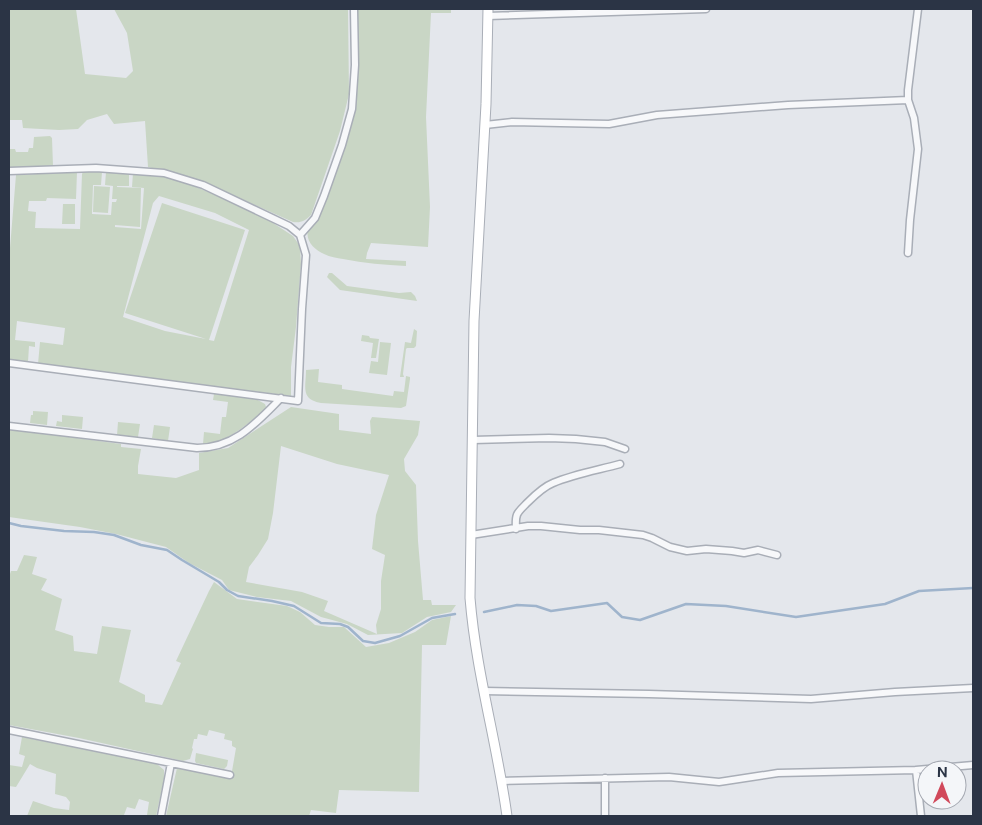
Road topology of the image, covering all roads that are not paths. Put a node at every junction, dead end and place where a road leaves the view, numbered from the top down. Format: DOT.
graph roads {
  1 [pos="354,9"];
  2 [pos="706,9"];
  3 [pos="918,9"];
  4 [pos="488,12"];
  5 [pos="908,100"];
  6 [pos="485,125"];
  7 [pos="9,171"];
  8 [pos="300,235"];
  9 [pos="908,253"];
  10 [pos="9,363"];
  11 [pos="282,398"];
  12 [pos="9,426"];
  13 [pos="473,440"];
  14 [pos="625,449"];
  15 [pos="620,464"];
  16 [pos="516,528"];
  17 [pos="471,536"];
  18 [pos="777,554"];
  19 [pos="973,688"];
  20 [pos="484,691"];
  21 [pos="9,730"];
  22 [pos="171,763"];
  23 [pos="973,765"];
  24 [pos="916,770"];
  25 [pos="230,775"];
  26 [pos="605,778"];
  27 [pos="502,780"];
  28 [pos="161,816"];
  29 [pos="507,816"];
  30 [pos="606,816"];
  31 [pos="922,816"];
  1 -- 8 [label="street"];
  2 -- 4 [label="street"];
  3 -- 5 [label="street"];
  4 -- 6 [label="street"];
  5 -- 6 [label="street"];
  5 -- 9 [label="street"];
  6 -- 13 [label="street"];
  7 -- 8 [label="street"];
  8 -- 11 [label="street"];
  10 -- 11 [label="street"];
  11 -- 12 [label="street"];
  13 -- 14 [label="street"];
  13 -- 17 [label="street"];
  15 -- 16 [label="street"];
  16 -- 17 [label="street"];
  16 -- 18 [label="street"];
  17 -- 20 [label="street"];
  19 -- 20 [label="street"];
  20 -- 27 [label="street"];
  21 -- 22 [label="street"];
  22 -- 25 [label="street"];
  22 -- 28 [label="street"];
  23 -- 24 [label="street"];
  24 -- 26 [label="street"];
  24 -- 31 [label="street"];
  26 -- 27 [label="street"];
  26 -- 30 [label="street"];
  27 -- 29 [label="street"];
}
